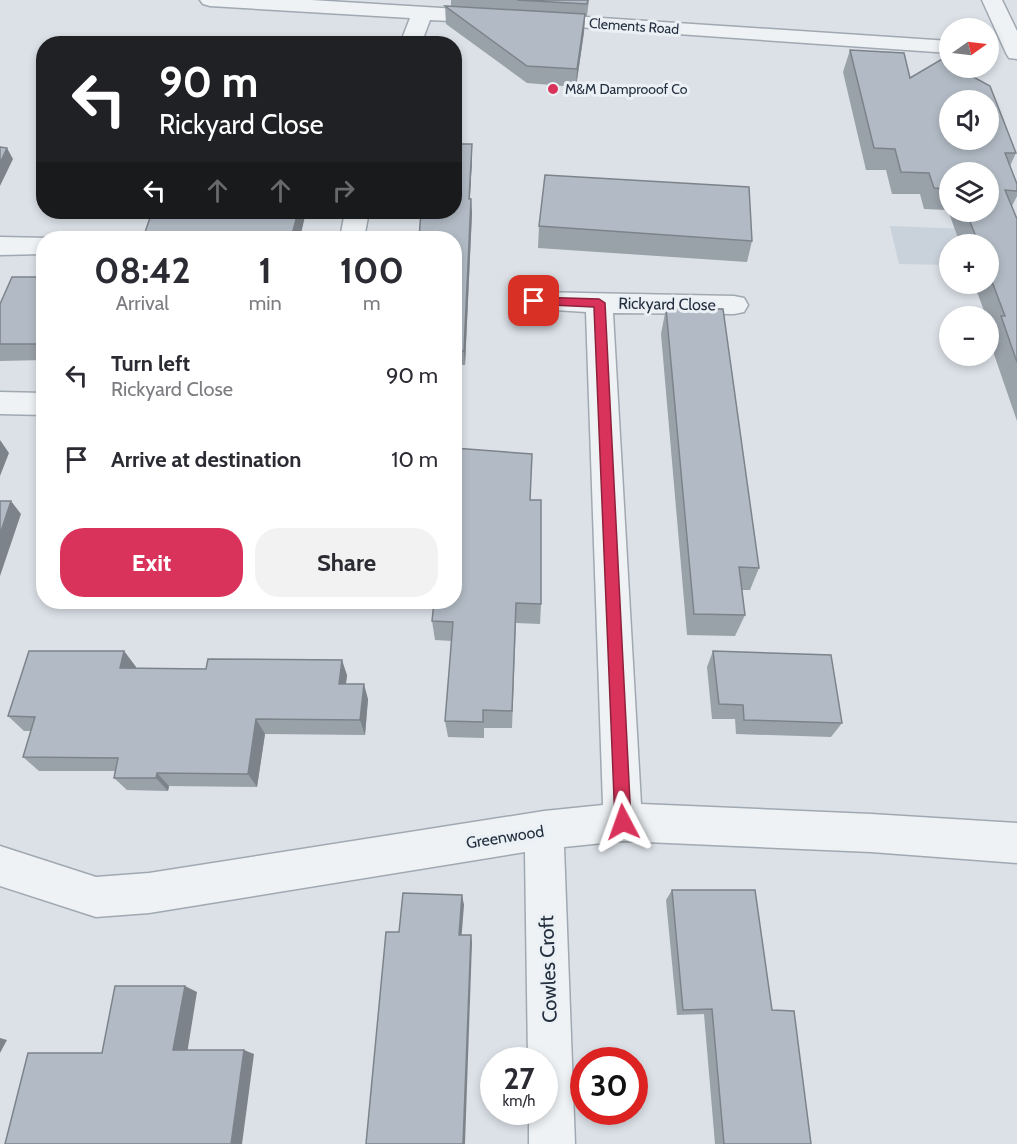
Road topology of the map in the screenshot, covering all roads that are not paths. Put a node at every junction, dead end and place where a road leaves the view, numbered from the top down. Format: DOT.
graph roads {
  1 [pos="210,0"];
  2 [pos="992,0"];
  3 [pos="259,1"];
  4 [pos="422,13"];
  5 [pos="413,36"];
  6 [pos="939,46"];
  7 [pos="999,51"];
  8 [pos="1017,52"];
  9 [pos="36,245"];
  10 [pos="0,246"];
  11 [pos="534,301"];
  12 [pos="599,303"];
  13 [pos="734,305"];
  14 [pos="0,403"];
  15 [pos="36,404"];
  16 [pos="623,822"];
  17 [pos="544,830"];
  18 [pos="1017,843"];
  19 [pos="0,866"];
  20 [pos="552,1144"];
  1 -- 3 [label="street, Clements Road"];
  2 -- 8 [label="street"];
  3 -- 4 [label="street, Clements Road"];
  4 -- 5 [label="street"];
  4 -- 6 [label="street, Clements Road"];
  7 -- 8 [label="street"];
  9 -- 10 [label="street"];
  11 -- 12 [label="street, Rickyard Close"];
  12 -- 13 [label="street, Rickyard Close"];
  12 -- 16 [label="street, Rickyard Close"];
  14 -- 15 [label="street"];
  16 -- 17 [label="street, Greenwood"];
  16 -- 18 [label="street, Greenwood"];
  17 -- 19 [label="street, Greenwood"];
  17 -- 20 [label="street, Cowles Croft"];
}
